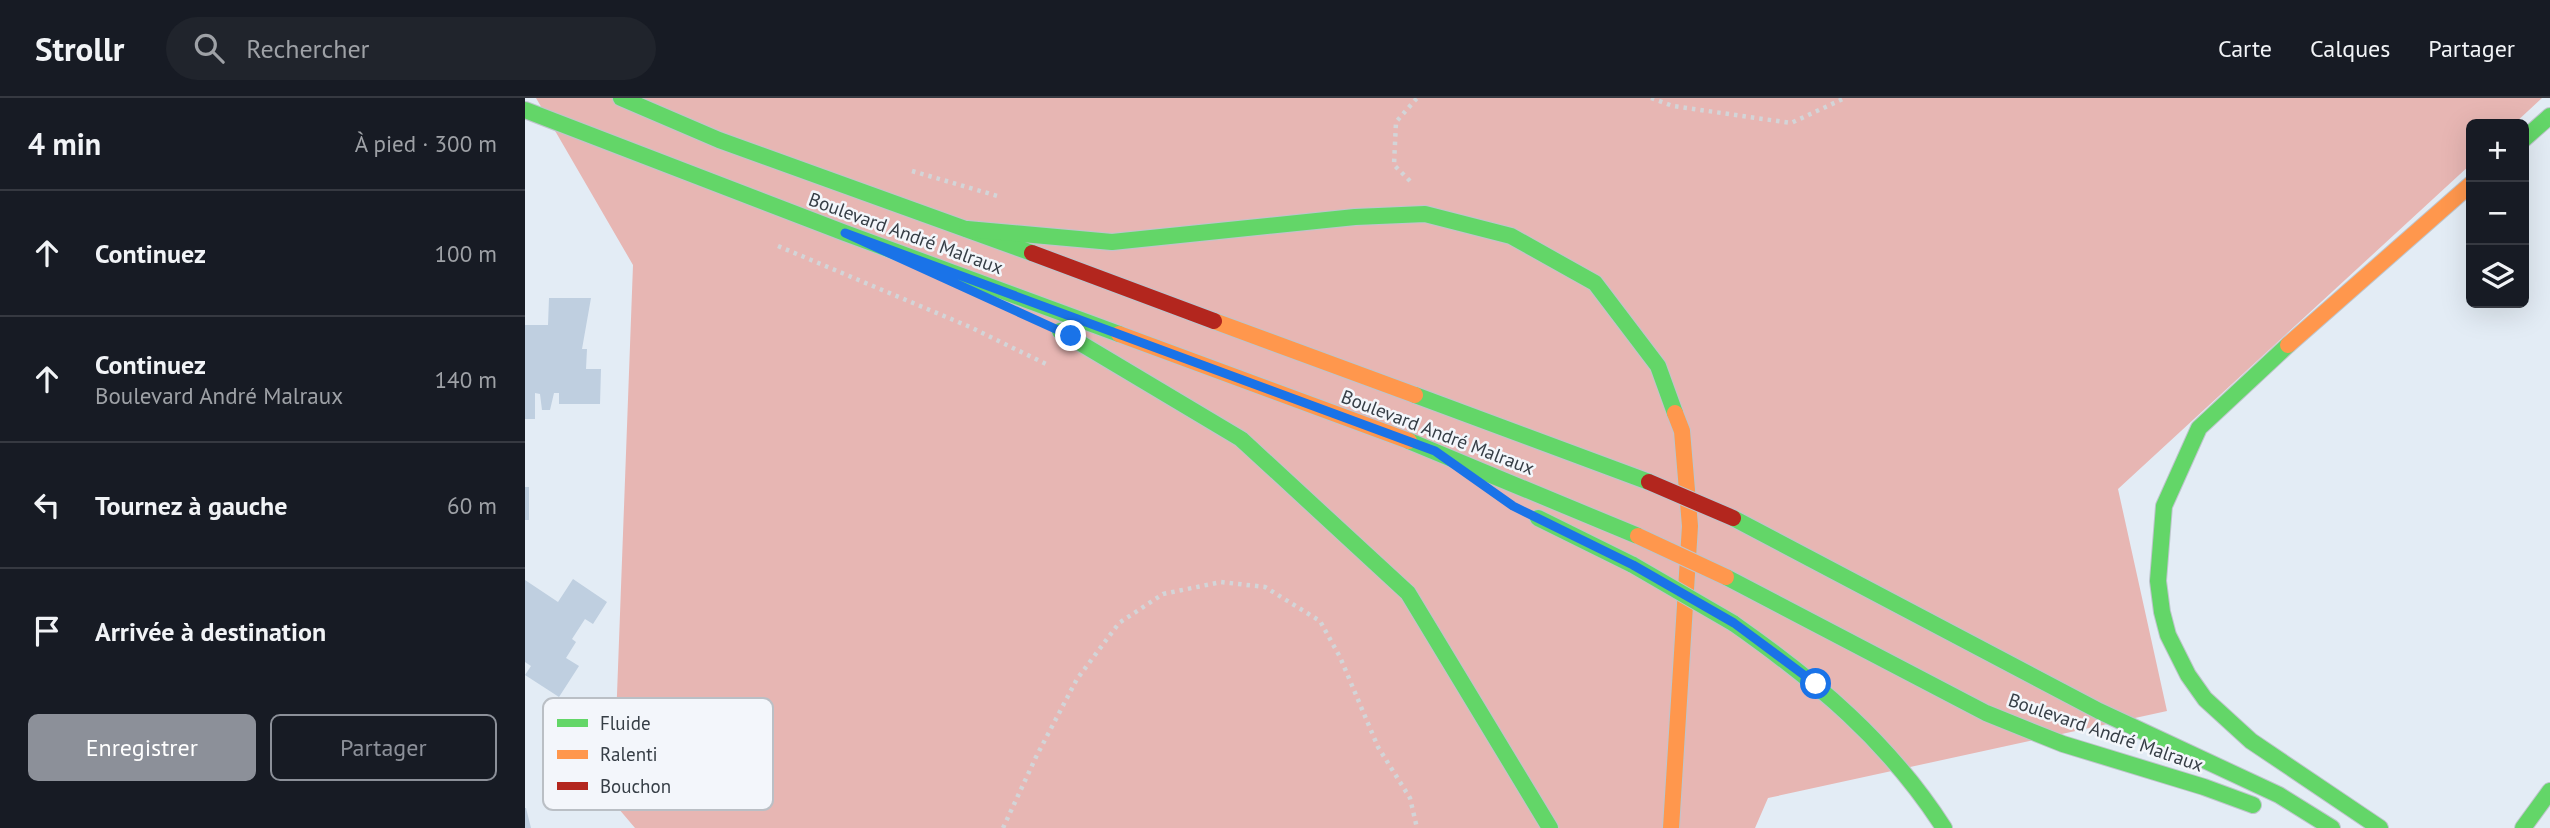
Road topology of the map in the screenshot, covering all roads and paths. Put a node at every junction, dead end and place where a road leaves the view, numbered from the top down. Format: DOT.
graph roads {
  1 [pos="621,98"];
  2 [pos="1417,98"];
  3 [pos="1651,98"];
  4 [pos="1845,98"];
  5 [pos="525,110"];
  6 [pos="2550,116"];
  7 [pos="2529,135"];
  8 [pos="899,168"];
  9 [pos="1412,183"];
  10 [pos="2466,188"];
  11 [pos="1005,198"];
  12 [pos="967,229"];
  13 [pos="845,233"];
  14 [pos="768,241"];
  15 [pos="1053,367"];
  16 [pos="1435,451"];
  17 [pos="1502,498"];
  18 [pos="1525,512"];
  19 [pos="2550,791"];
  20 [pos="1003,828"];
  21 [pos="1417,828"];
  22 [pos="1550,828"];
  23 [pos="1671,828"];
  24 [pos="1944,828"];
  25 [pos="2318,828"];
  26 [pos="2332,828"];
  27 [pos="2379,828"];
  28 [pos="2523,828"];
  1 -- 12 [label="street, Boulevard André Malraux"];
  2 -- 9 [label="path"];
  3 -- 4 [label="path"];
  5 -- 13 [label="street, Boulevard André Malraux"];
  6 -- 7 [label="street"];
  8 -- 11 [label="path"];
  10 -- 27 [label="street"];
  12 -- 23 [label="street"];
  12 -- 26 [label="street, Boulevard André Malraux, bridge"];
  13 -- 16 [label="street, Boulevard André Malraux"];
  13 -- 22 [label="street"];
  14 -- 15 [label="path"];
  16 -- 17 [label="street"];
  16 -- 25 [label="street, Boulevard André Malraux, bridge"];
  18 -- 24 [label="street, bridge"];
  19 -- 28 [label="street"];
  20 -- 21 [label="path"];
}
